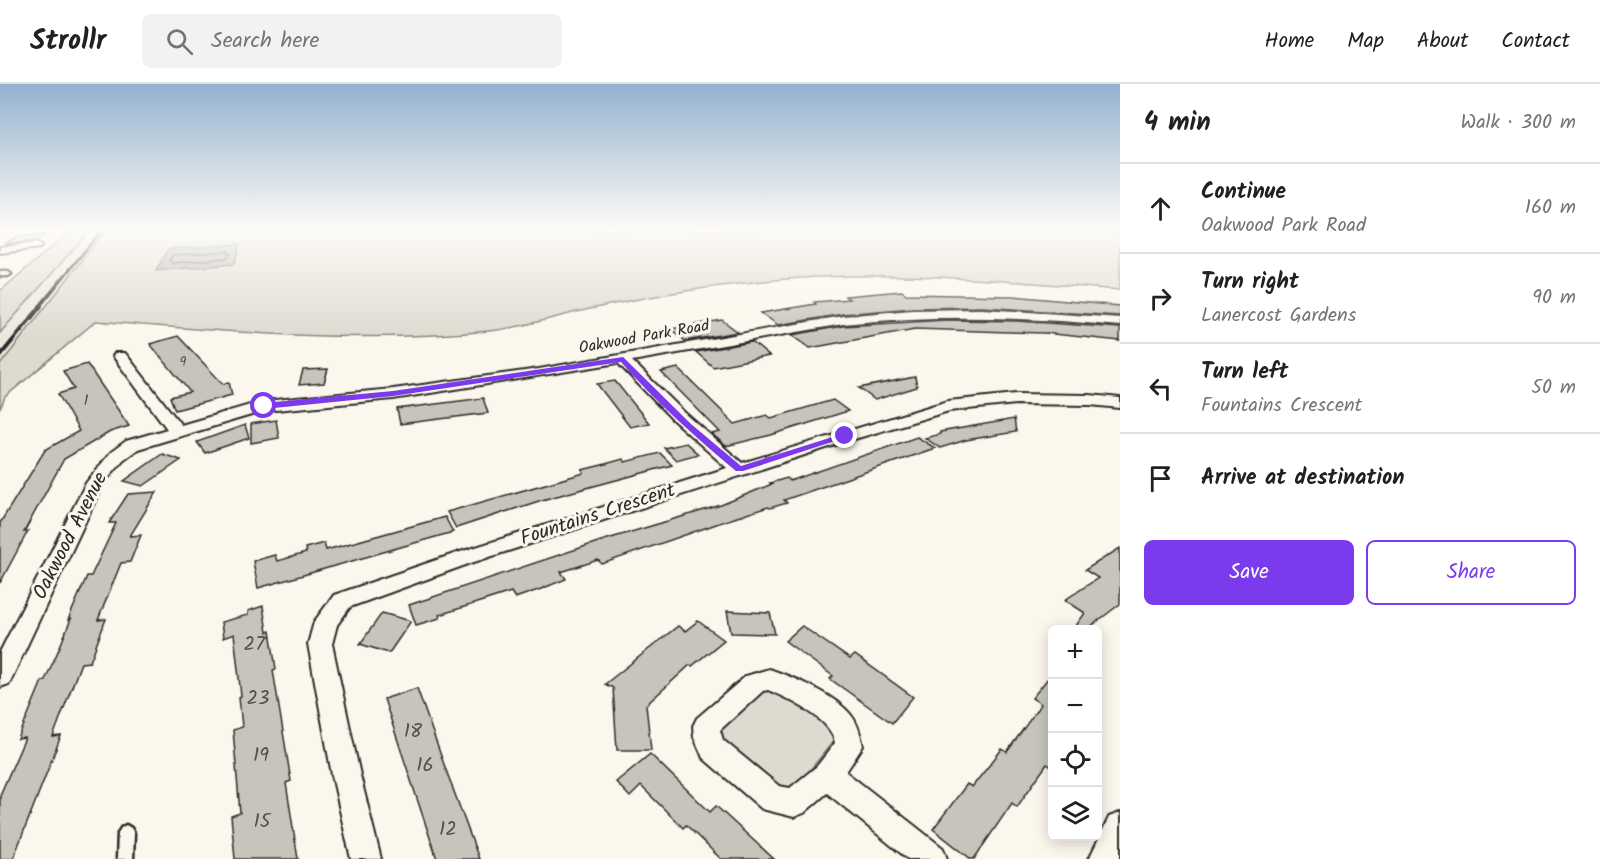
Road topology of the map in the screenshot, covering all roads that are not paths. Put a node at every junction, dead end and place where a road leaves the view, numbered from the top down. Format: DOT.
graph roads {
  1 [pos="0,274"];
  2 [pos="8,274"];
  3 [pos="1120,322"];
  4 [pos="120,356"];
  5 [pos="623,360"];
  6 [pos="1120,403"];
  7 [pos="177,430"];
  8 [pos="739,469"];
  9 [pos="0,677"];
  10 [pos="827,775"];
  11 [pos="1120,828"];
  12 [pos="126,833"];
  13 [pos="125,859"];
  14 [pos="366,859"];
  15 [pos="932,859"];
  16 [pos="1104,859"];
  1 -- 2 [label="lane"];
  3 -- 5 [label="street, Oakwood Park Road"];
  4 -- 7 [label="street"];
  5 -- 7 [label="street, Oakwood Park Road"];
  5 -- 8 [label="street"];
  6 -- 8 [label="street, Fountains Crescent"];
  7 -- 9 [label="street, Oakwood Avenue"];
  8 -- 14 [label="street, Fountains Crescent"];
  10 -- 10 [label="street"];
  10 -- 15 [label="street"];
  11 -- 16 [label="street"];
  12 -- 13 [label="lane"];
}
